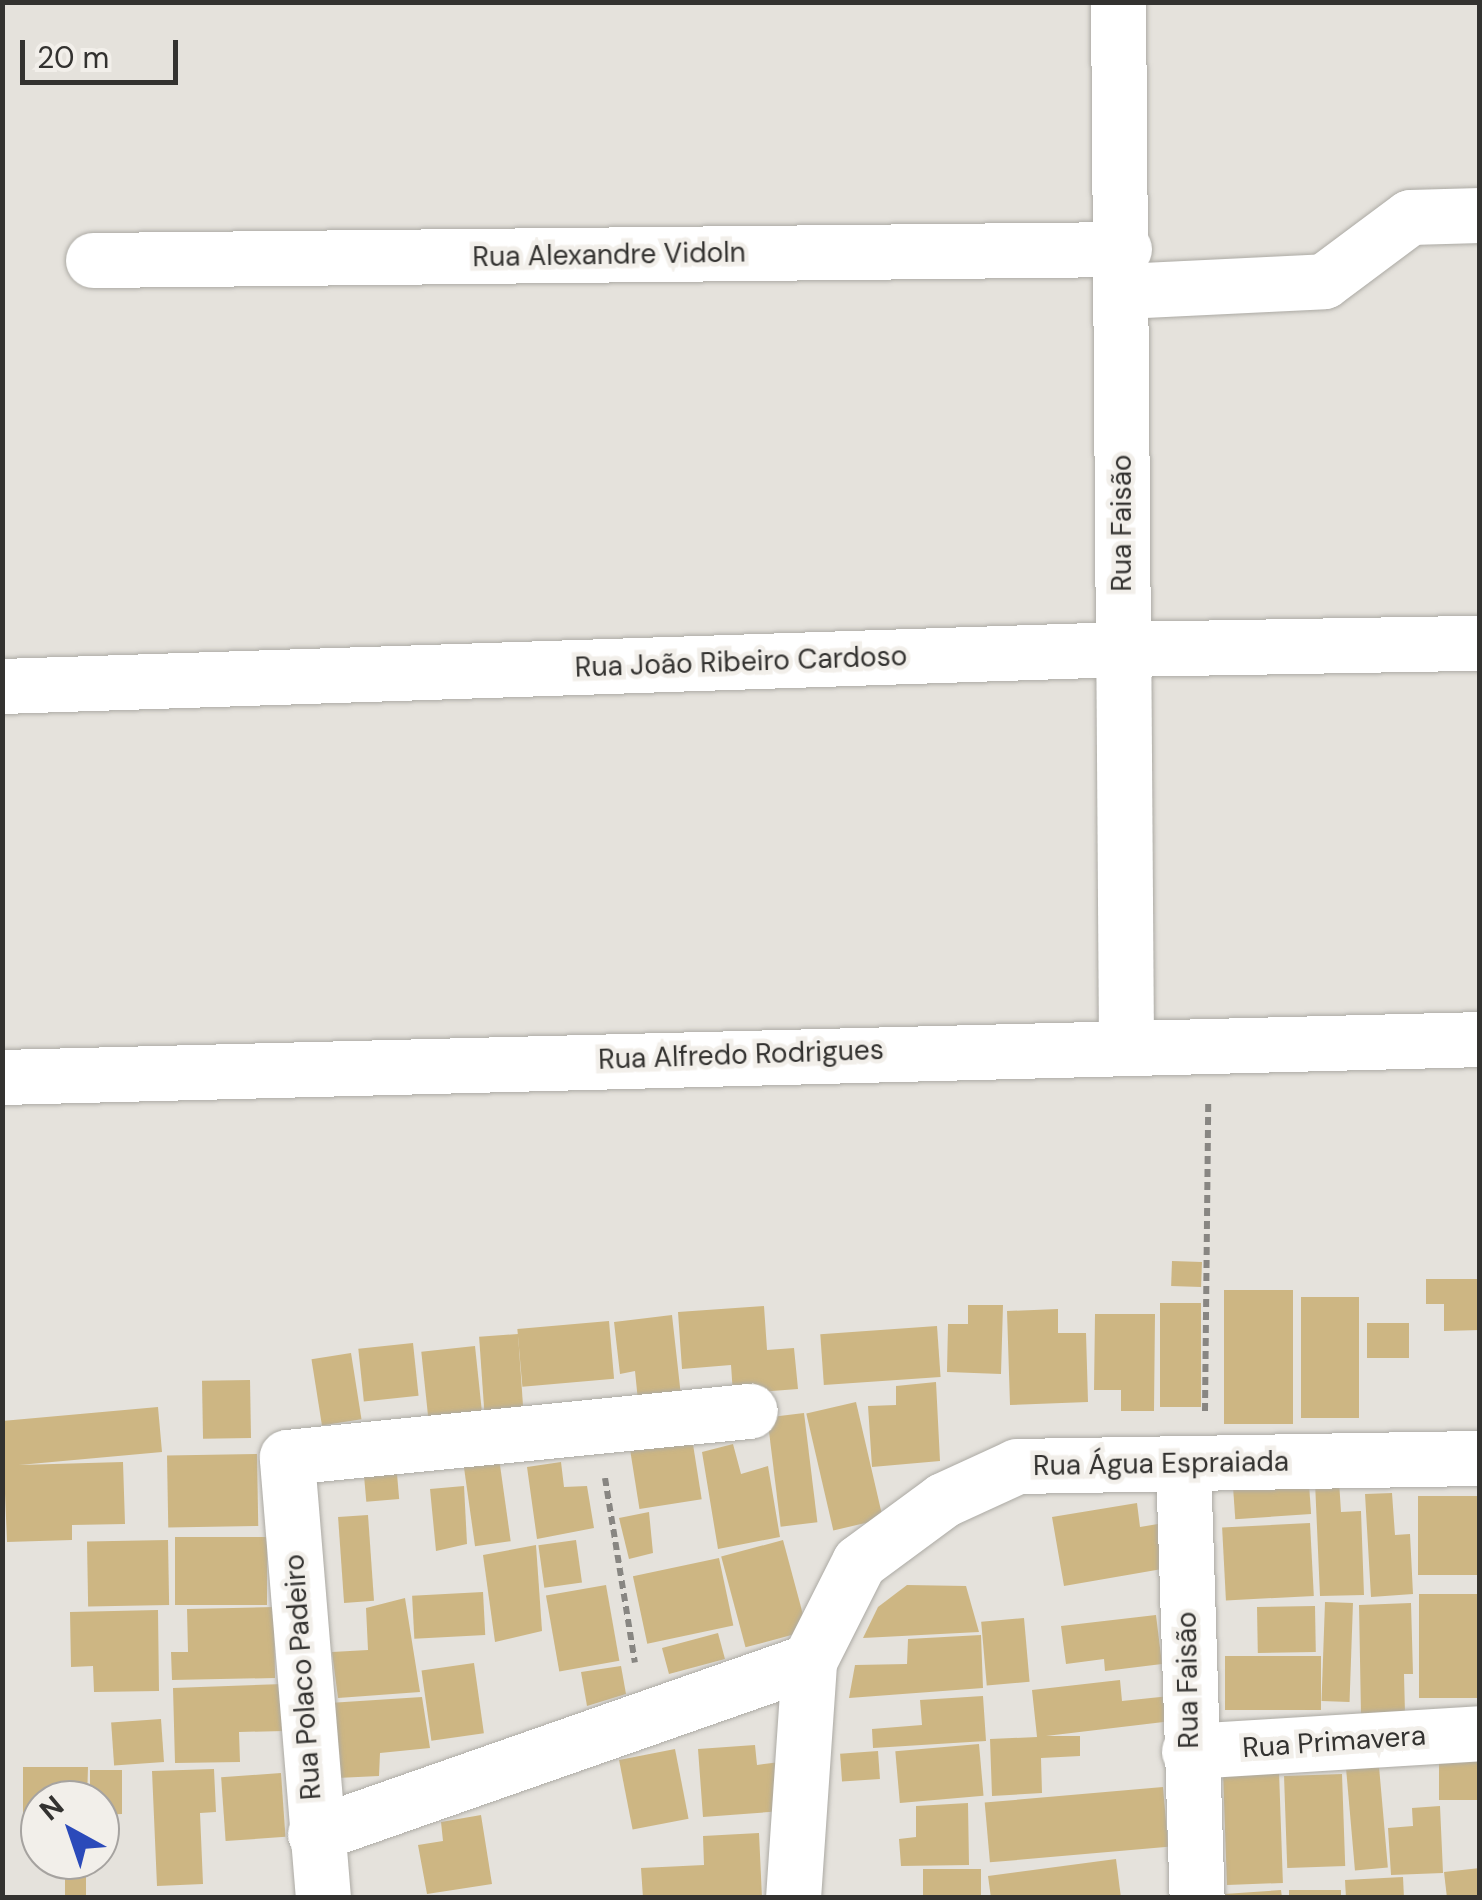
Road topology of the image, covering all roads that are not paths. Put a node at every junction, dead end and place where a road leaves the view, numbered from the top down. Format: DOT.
graph roads {
  1 [pos="1118,2"];
  2 [pos="1480,215"];
  3 [pos="93,260"];
  4 [pos="1124,270"];
  5 [pos="1480,642"];
  6 [pos="1122,649"];
  7 [pos="2,686"];
  8 [pos="1480,1040"];
  9 [pos="1126,1044"];
  10 [pos="2,1076"];
  11 [pos="750,1411"];
  12 [pos="1480,1458"];
  13 [pos="1194,1463"];
  14 [pos="809,1661"];
  15 [pos="1480,1733"];
  16 [pos="1190,1751"];
  17 [pos="315,1834"];
  18 [pos="312,1896"];
  19 [pos="793,1898"];
  20 [pos="1197,1898"];
  1 -- 4 [label="street, Rua Faisão"];
  2 -- 4 [label="street, Rua Alexandre Vidoln"];
  3 -- 4 [label="street, Rua Alexandre Vidoln"];
  4 -- 6 [label="street, Rua Faisão"];
  5 -- 6 [label="street, Rua João Ribeiro Cardoso"];
  6 -- 7 [label="street, Rua João Ribeiro Cardoso"];
  6 -- 9 [label="street, Rua Faisão"];
  8 -- 9 [label="street, Rua Alfredo Rodrigues"];
  9 -- 10 [label="street, Rua Alfredo Rodrigues"];
  11 -- 17 [label="street, Rua Polaco Padeiro"];
  12 -- 13 [label="street, Rua Água Espraiada"];
  13 -- 14 [label="street, Rua Água Espraiada"];
  13 -- 16 [label="street, Rua Faisão"];
  14 -- 17 [label="street"];
  14 -- 19 [label="street, Rua Água Espraiada"];
  15 -- 16 [label="street, Rua Primavera"];
  16 -- 20 [label="street, Rua Faisão"];
  17 -- 18 [label="street, Rua Polaco Padeiro"];
}
